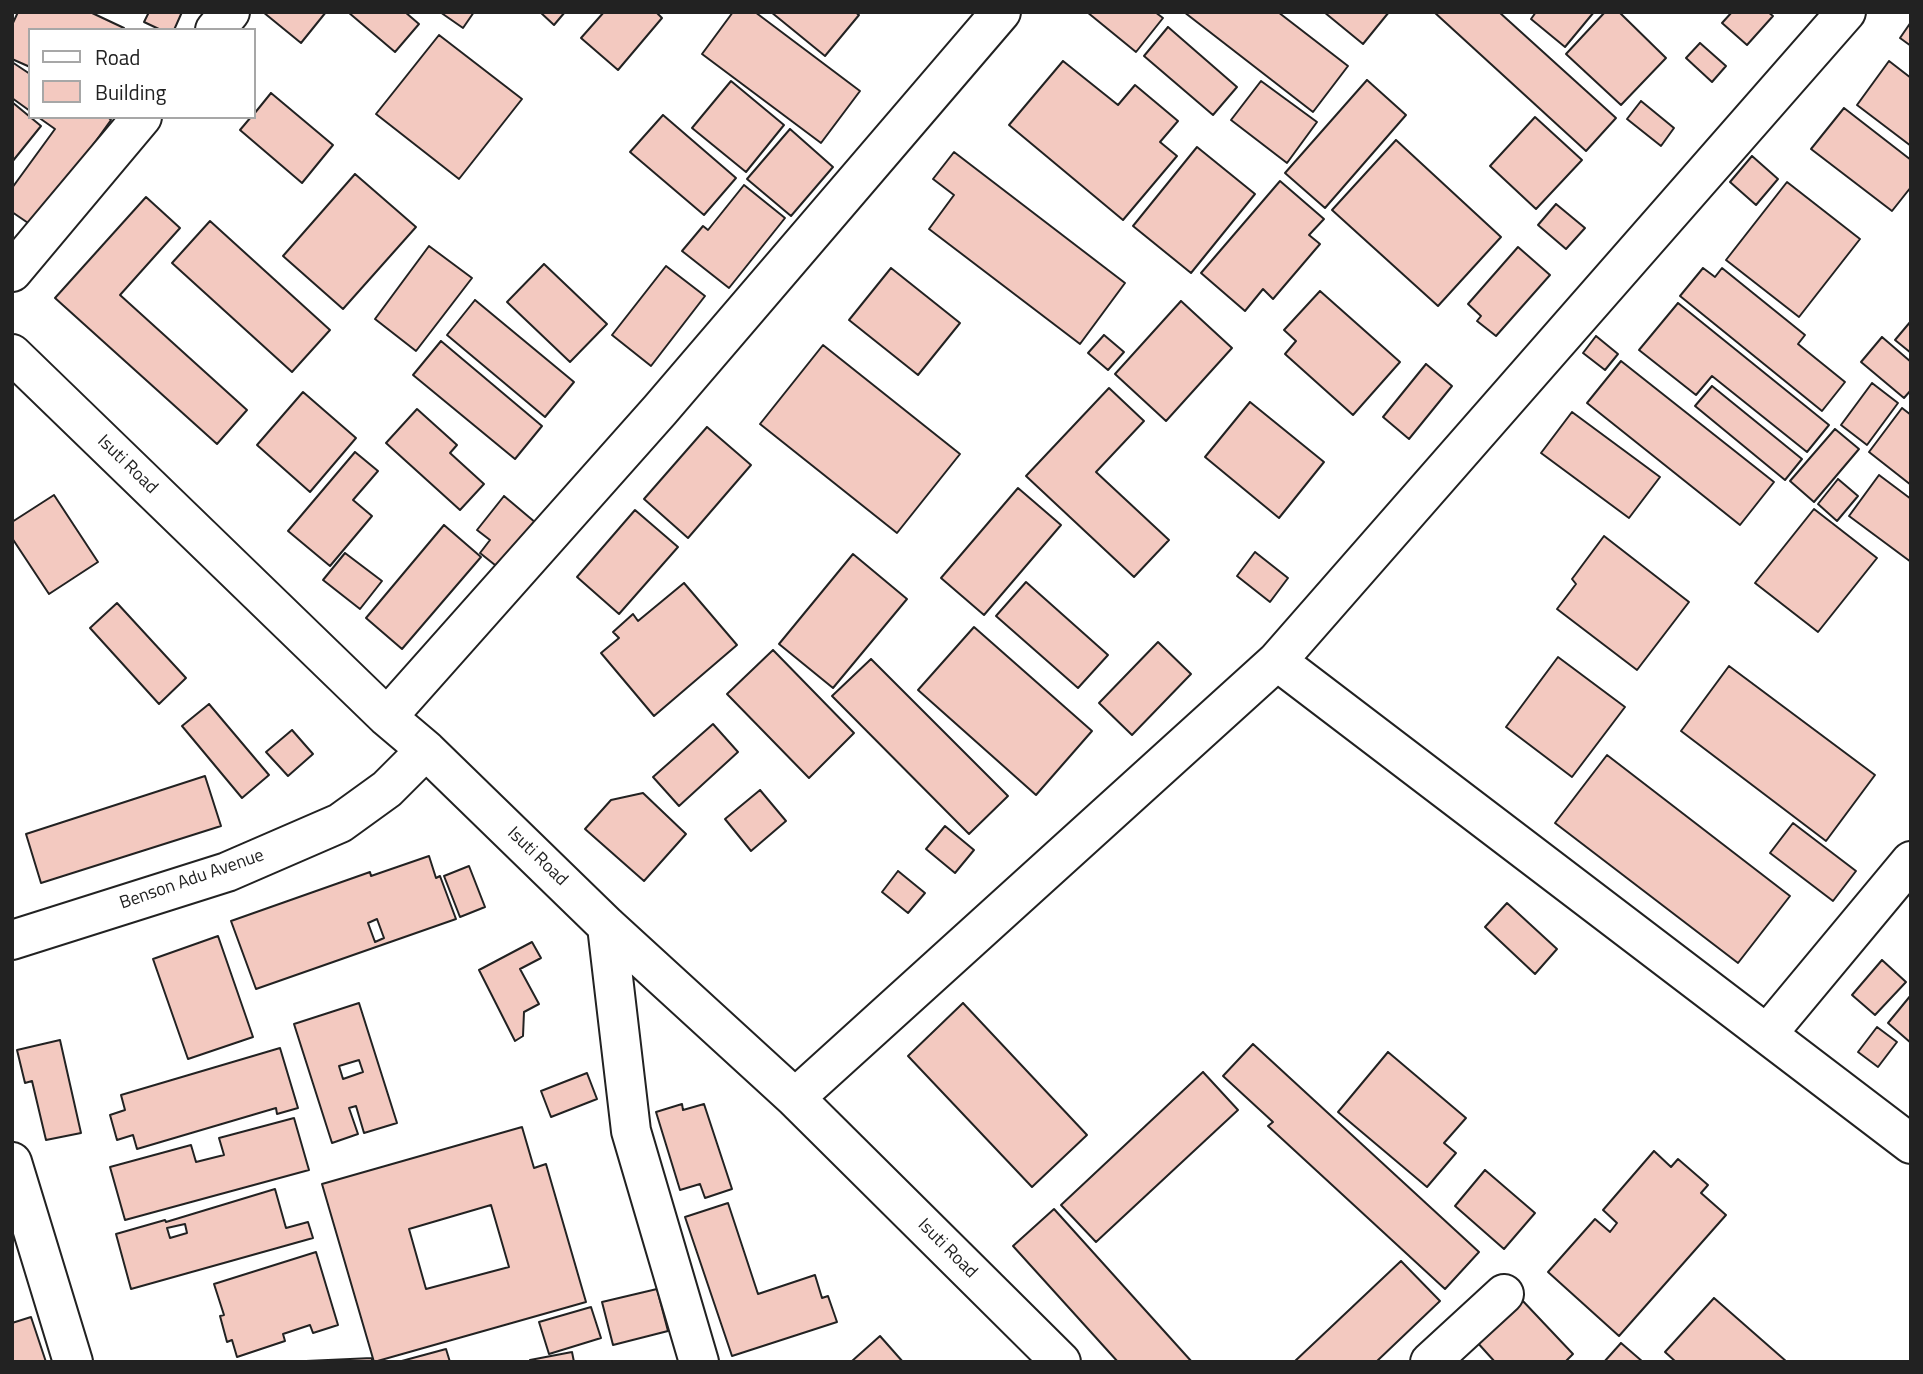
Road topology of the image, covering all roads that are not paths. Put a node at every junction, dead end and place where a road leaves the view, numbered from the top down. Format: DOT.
graph roads {
  1 [pos="230,12"];
  2 [pos="1001,12"];
  3 [pos="1846,12"];
  4 [pos="217,28"];
  5 [pos="140,119"];
  6 [pos="12,272"];
  7 [pos="12,354"];
  8 [pos="1277,661"];
  9 [pos="387,717"];
  10 [pos="426,750"];
  11 [pos="1911,861"];
  12 [pos="607,926"];
  13 [pos="12,940"];
  14 [pos="1767,1034"];
  15 [pos="795,1098"];
  16 [pos="1911,1144"];
  17 [pos="12,1162"];
  18 [pos="1504,1294"];
  19 [pos="73,1362"];
  20 [pos="699,1362"];
  21 [pos="1061,1362"];
  22 [pos="1430,1362"];
  1 -- 4 [label="street"];
  2 -- 9 [label="street"];
  3 -- 8 [label="street"];
  5 -- 6 [label="street"];
  7 -- 9 [label="street, Isuti Road"];
  8 -- 14 [label="street"];
  8 -- 15 [label="street"];
  9 -- 10 [label="street, Isuti Road"];
  10 -- 12 [label="street, Isuti Road"];
  10 -- 13 [label="street, Benson Adu Avenue"];
  11 -- 14 [label="street"];
  12 -- 15 [label="street, Isuti Road"];
  12 -- 20 [label="street"];
  14 -- 16 [label="street"];
  15 -- 21 [label="street, Isuti Road"];
  17 -- 19 [label="street"];
  18 -- 22 [label="street"];
}
